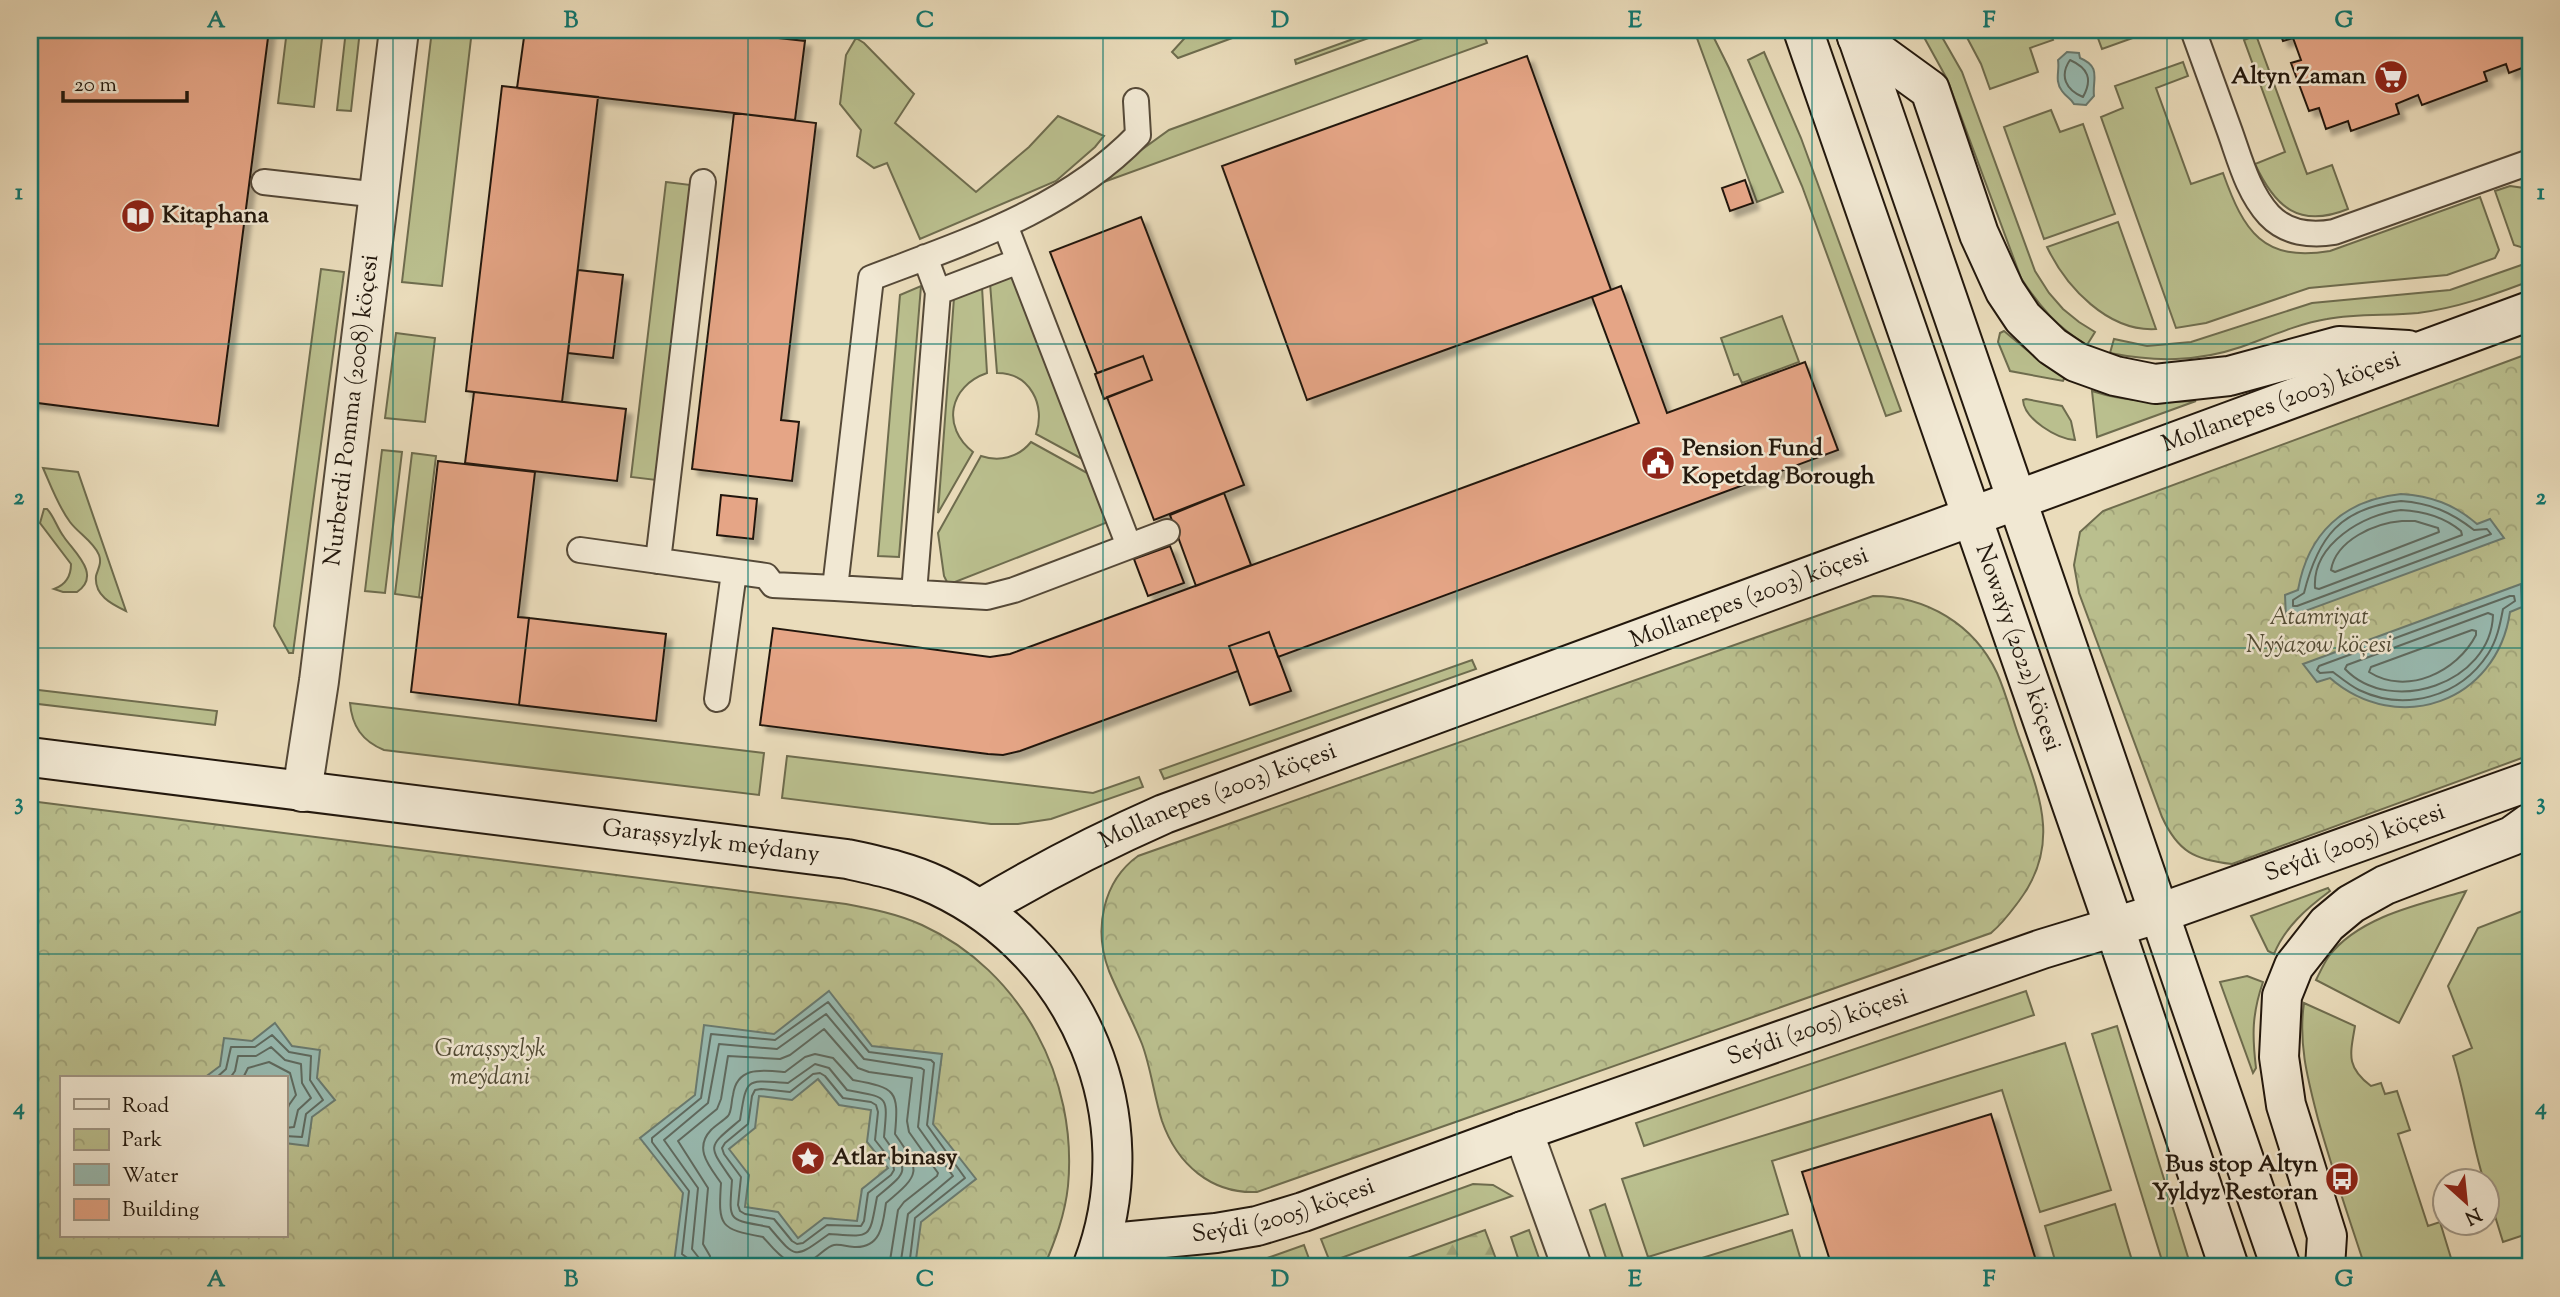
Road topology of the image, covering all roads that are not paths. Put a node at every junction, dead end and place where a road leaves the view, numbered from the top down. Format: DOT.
graph roads {
  1 [pos="399,30"];
  2 [pos="1803,30"];
  3 [pos="2193,30"];
  4 [pos="1856,33"];
  5 [pos="1136,101"];
  6 [pos="2530,162"];
  7 [pos="264,181"];
  8 [pos="704,182"];
  9 [pos="379,195"];
  10 [pos="1005,225"];
  11 [pos="925,257"];
  12 [pos="1019,261"];
  13 [pos="938,292"];
  14 [pos="2530,311"];
  15 [pos="2424,351"];
  16 [pos="2017,500"];
  17 [pos="1972,517"];
  18 [pos="1167,531"];
  19 [pos="1129,546"];
  20 [pos="580,550"];
  21 [pos="659,561"];
  22 [pos="734,572"];
  23 [pos="835,588"];
  24 [pos="914,593"];
  25 [pos="717,699"];
  26 [pos="30,757"];
  27 [pos="2530,781"];
  28 [pos="302,792"];
  29 [pos="2530,823"];
  30 [pos="980,909"];
  31 [pos="2160,913"];
  32 [pos="2115,929"];
  33 [pos="1523,1131"];
  34 [pos="1096,1256"];
  35 [pos="1572,1267"];
  36 [pos="2229,1267"];
  37 [pos="2281,1267"];
  38 [pos="2325,1267"];
  1 -- 9 [label="street, Nurberdi Pomma (2008) köçesi"];
  2 -- 17 [label="street, Nowaýy (2022) köçesi"];
  3 -- 6 [label="lane"];
  4 -- 15 [label="street"];
  4 -- 16 [label="street, Nowaýy (2022) köçesi"];
  5 -- 10 [label="lane"];
  7 -- 9 [label="lane"];
  8 -- 21 [label="lane"];
  9 -- 28 [label="street, Nurberdi Pomma (2008) köçesi"];
  10 -- 11 [label="lane"];
  10 -- 12 [label="lane"];
  11 -- 13 [label="lane"];
  11 -- 23 [label="lane"];
  12 -- 13 [label="lane"];
  12 -- 19 [label="lane"];
  13 -- 24 [label="lane"];
  14 -- 15 [label="street, Mollanepes (2003) köçesi"];
  15 -- 16 [label="street, Mollanepes (2003) köçesi"];
  16 -- 17 [label="street, Mollanepes (2003) köçesi"];
  16 -- 31 [label="street, Nowaýy (2022) köçesi"];
  17 -- 30 [label="street, Mollanepes (2003) köçesi"];
  17 -- 32 [label="street, Nowaýy (2022) köçesi"];
  18 -- 19 [label="lane"];
  19 -- 24 [label="lane"];
  20 -- 21 [label="lane"];
  21 -- 22 [label="lane"];
  22 -- 23 [label="lane"];
  22 -- 25 [label="lane"];
  23 -- 24 [label="lane"];
  26 -- 28 [label="street, Garaşsyzlyk meýdany"];
  27 -- 31 [label="street, Seýdi (2005) köçesi"];
  28 -- 30 [label="street, Garaşsyzlyk meýdany"];
  29 -- 38 [label="street"];
  30 -- 34 [label="street, Garaşsyzlyk meýdany"];
  31 -- 32 [label="street, Seýdi (2005) köçesi"];
  31 -- 37 [label="street, Nowaýy (2022) köçesi"];
  32 -- 33 [label="street, Seýdi (2005) köçesi"];
  32 -- 36 [label="street, Nowaýy (2022) köçesi"];
  33 -- 34 [label="street, Seýdi (2005) köçesi"];
  33 -- 35 [label="street"];
}
